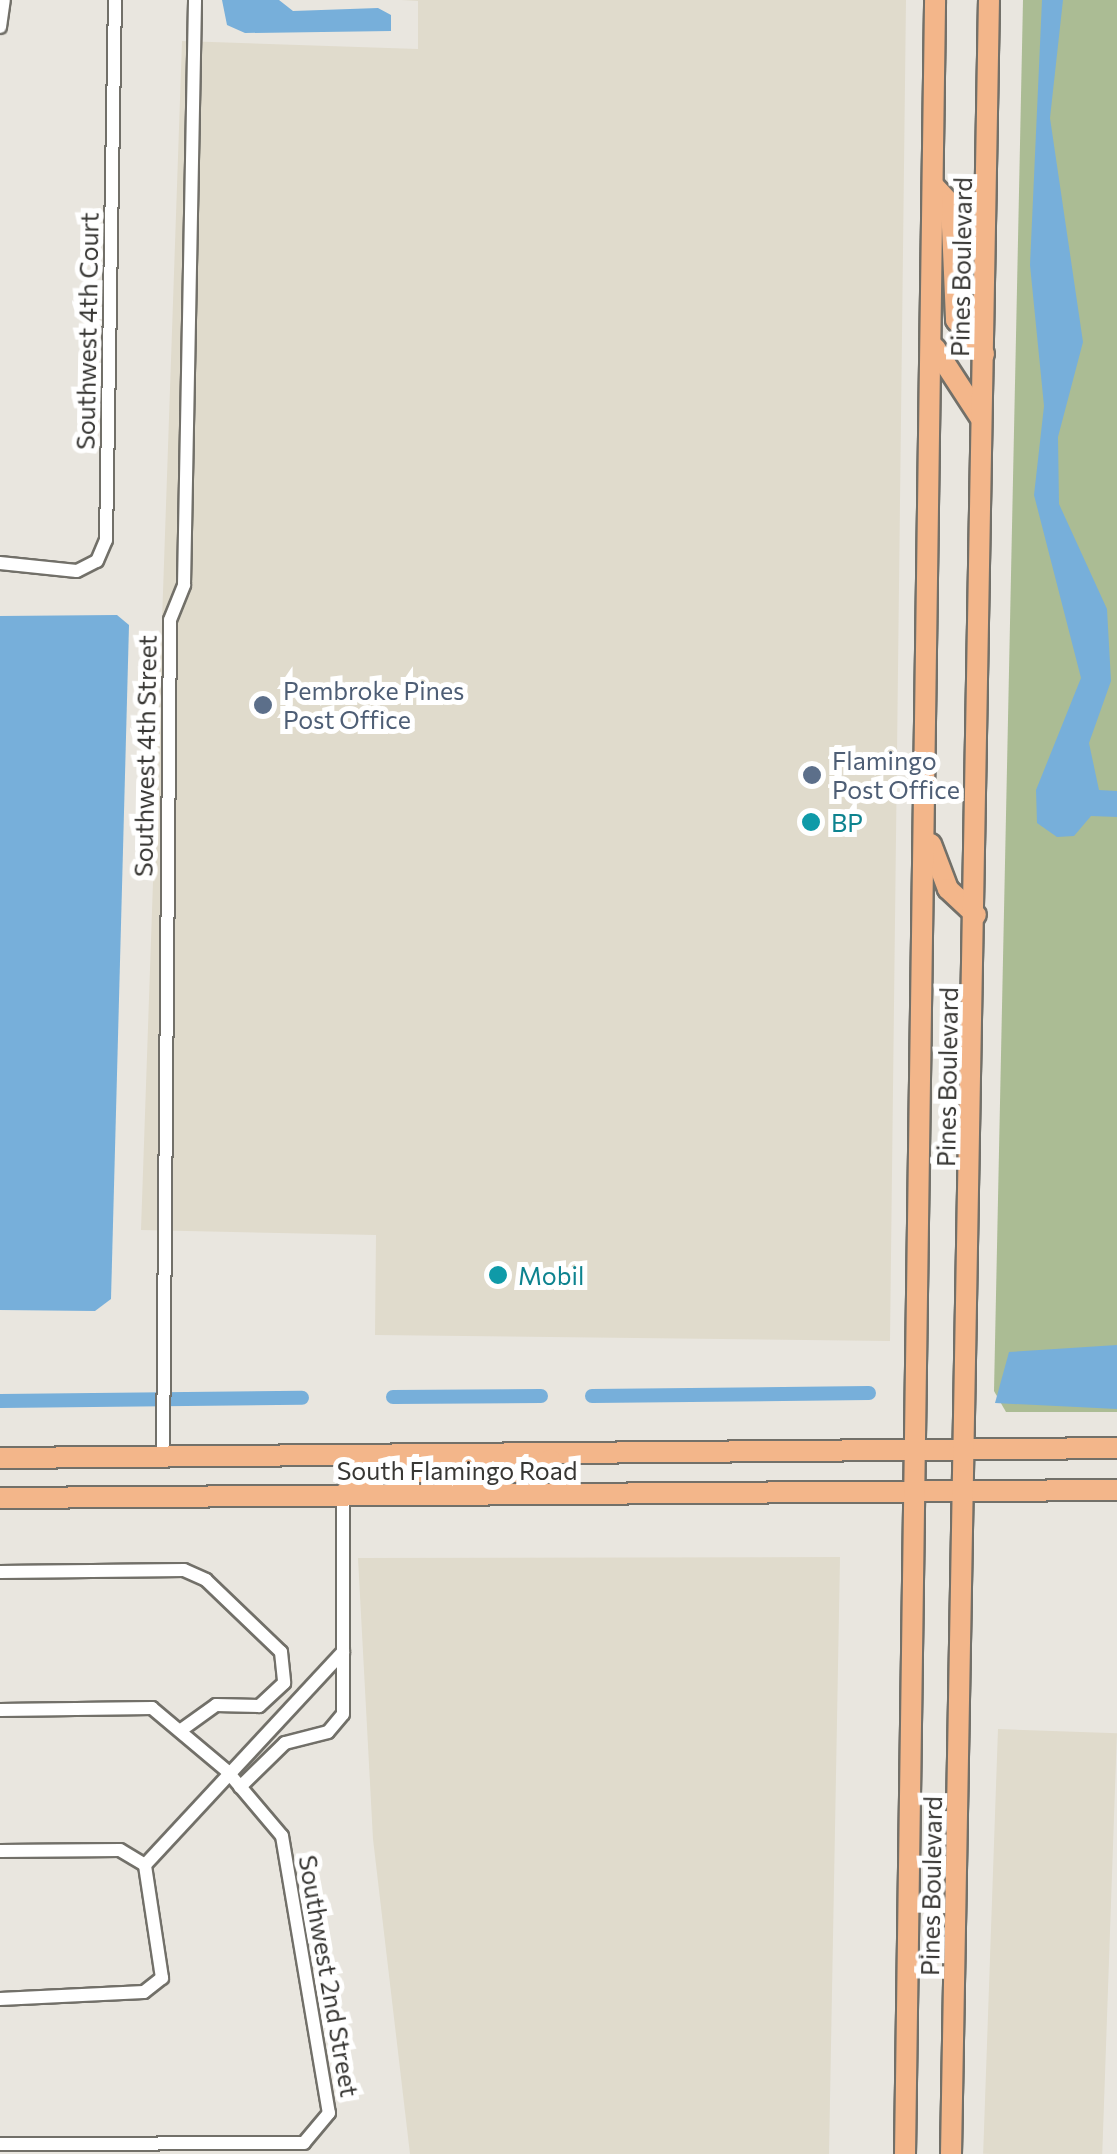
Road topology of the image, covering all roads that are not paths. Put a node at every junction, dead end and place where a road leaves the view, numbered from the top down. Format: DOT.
graph roads {
  1 [pos="4,0"];
  2 [pos="115,0"];
  3 [pos="195,0"];
  4 [pos="935,0"];
  5 [pos="989,0"];
  6 [pos="0,27"];
  7 [pos="933,185"];
  8 [pos="935,348"];
  9 [pos="984,354"];
  10 [pos="984,423"];
  11 [pos="0,563"];
  12 [pos="928,833"];
  13 [pos="976,915"];
  14 [pos="1117,1448"];
  15 [pos="914,1449"];
  16 [pos="965,1449"];
  17 [pos="566,1454"];
  18 [pos="163,1456"];
  19 [pos="0,1458"];
  20 [pos="1117,1490"];
  21 [pos="914,1492"];
  22 [pos="964,1492"];
  23 [pos="343,1495"];
  24 [pos="0,1498"];
  25 [pos="0,1572"];
  26 [pos="343,1652"];
  27 [pos="0,1710"];
  28 [pos="180,1730"];
  29 [pos="227,1771"];
  30 [pos="240,1787"];
  31 [pos="0,1851"];
  32 [pos="145,1866"];
  33 [pos="0,2000"];
  34 [pos="0,2144"];
  35 [pos="905,2154"];
  36 [pos="951,2154"];
  1 -- 6 [label="street"];
  2 -- 11 [label="street, Southwest 4th Court"];
  3 -- 18 [label="street, Southwest 4th Street"];
  4 -- 7 [label="highway, Pines Boulevard"];
  5 -- 9 [label="highway, Pines Boulevard"];
  7 -- 8 [label="highway, Pines Boulevard"];
  7 -- 9 [label="highway"];
  8 -- 10 [label="highway"];
  8 -- 12 [label="highway, Pines Boulevard"];
  9 -- 10 [label="highway, Pines Boulevard"];
  10 -- 13 [label="highway, Pines Boulevard"];
  12 -- 13 [label="highway"];
  12 -- 15 [label="highway, Pines Boulevard"];
  13 -- 16 [label="highway, Pines Boulevard"];
  14 -- 16 [label="highway, South Flamingo Road"];
  15 -- 16 [label="highway, South Flamingo Road"];
  15 -- 17 [label="highway, South Flamingo Road"];
  15 -- 21 [label="highway, Pines Boulevard"];
  16 -- 22 [label="highway, Pines Boulevard"];
  17 -- 18 [label="highway, South Flamingo Road"];
  17 -- 23 [label="highway"];
  18 -- 19 [label="highway, South Flamingo Road"];
  20 -- 22 [label="highway, South Flamingo Road"];
  21 -- 22 [label="highway, South Flamingo Road"];
  21 -- 23 [label="highway, South Flamingo Road"];
  21 -- 35 [label="highway, Pines Boulevard"];
  22 -- 36 [label="highway, Pines Boulevard"];
  23 -- 24 [label="highway, South Flamingo Road"];
  23 -- 26 [label="street"];
  25 -- 28 [label="street"];
  26 -- 29 [label="street"];
  26 -- 30 [label="street"];
  27 -- 28 [label="street, Southwest 2nd Street"];
  28 -- 29 [label="street, Southwest 2nd Street"];
  29 -- 30 [label="street, Southwest 2nd Street"];
  29 -- 32 [label="street"];
  30 -- 34 [label="street, Southwest 2nd Street"];
  31 -- 32 [label="street"];
  32 -- 33 [label="street"];
}
